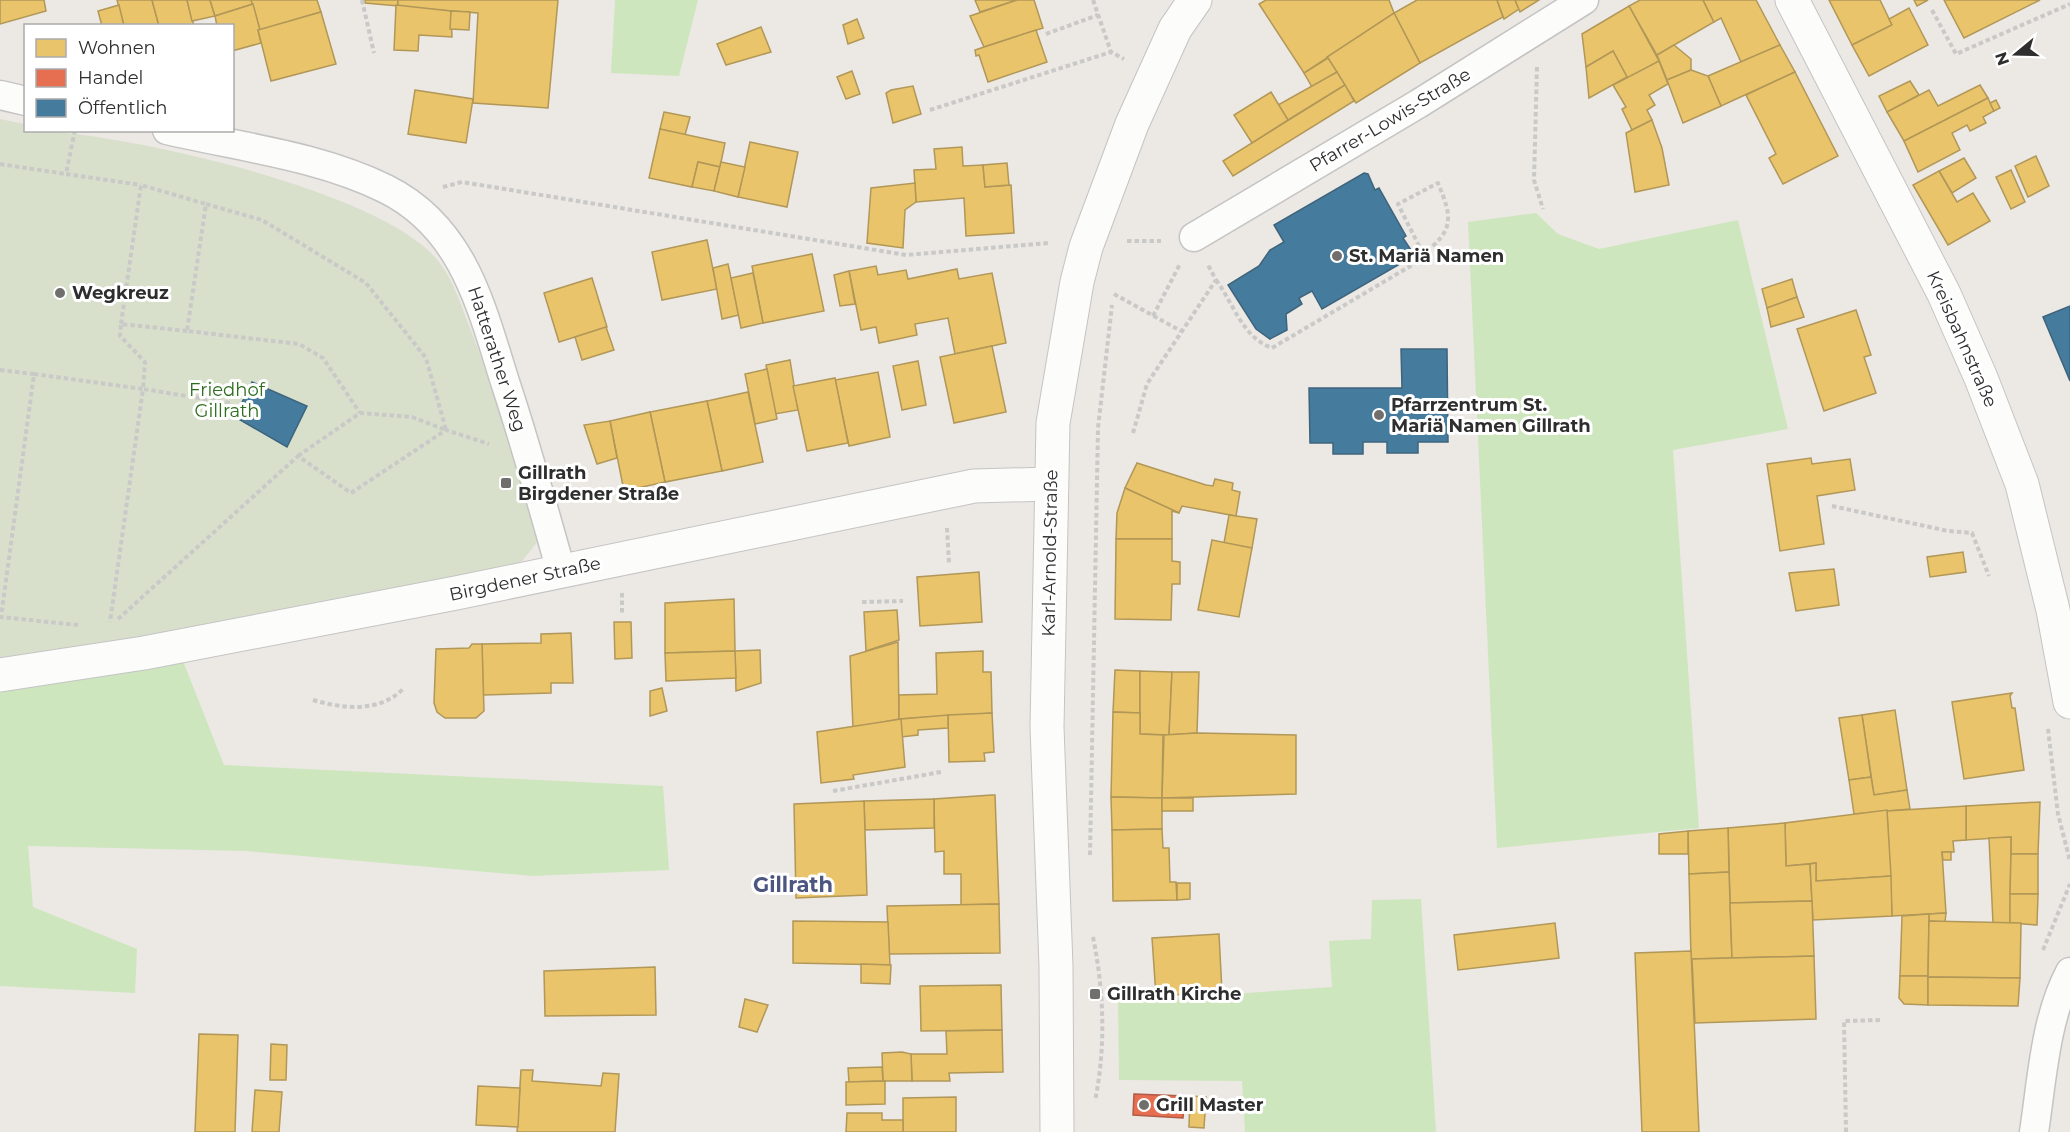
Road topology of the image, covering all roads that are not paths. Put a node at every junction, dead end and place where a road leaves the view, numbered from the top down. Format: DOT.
graph roads {
  1 [pos="1195,0"];
  2 [pos="1584,0"];
  3 [pos="1792,0"];
  4 [pos="0,95"];
  5 [pos="24,100"];
  6 [pos="176,132"];
  7 [pos="1194,237"];
  8 [pos="1050,484"];
  9 [pos="561,571"];
  10 [pos="0,675"];
  11 [pos="2058,712"];
  12 [pos="2070,972"];
  13 [pos="1057,1132"];
  14 [pos="2034,1132"];
  1 -- 8 [label="street, Karl-Arnold-Straße"];
  2 -- 7 [label="street, Pfarrer-Lowis-Straße"];
  3 -- 11 [label="street, Kreisbahnstraße"];
  4 -- 5 [label="street"];
  6 -- 9 [label="street, Hatterather Weg"];
  8 -- 9 [label="street, Birgdener Straße"];
  8 -- 13 [label="street, Karl-Arnold-Straße"];
  9 -- 10 [label="street, Birgdener Straße"];
  12 -- 14 [label="street"];
}
